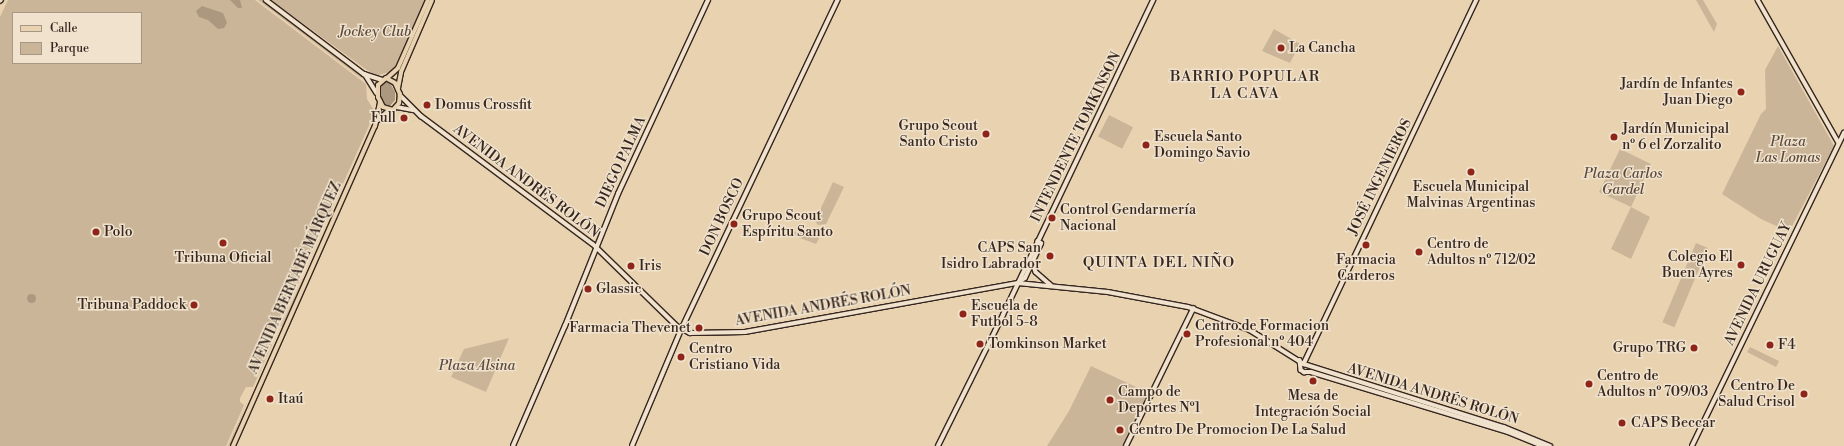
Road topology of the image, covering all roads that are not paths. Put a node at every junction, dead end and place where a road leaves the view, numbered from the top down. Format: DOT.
graph roads {
  1 [pos="266,0"];
  2 [pos="428,0"];
  3 [pos="432,0"];
  4 [pos="708,0"];
  5 [pos="838,0"];
  6 [pos="1153,0"];
  7 [pos="1476,0"];
  8 [pos="1758,0"];
  9 [pos="364,74"];
  10 [pos="385,79"];
  11 [pos="398,88"];
  12 [pos="377,93"];
  13 [pos="400,95"];
  14 [pos="380,102"];
  15 [pos="397,107"];
  16 [pos="389,110"];
  17 [pos="414,111"];
  18 [pos="378,120"];
  19 [pos="1844,133"];
  20 [pos="1839,143"];
  21 [pos="1040,243"];
  22 [pos="596,248"];
  23 [pos="1032,263"];
  24 [pos="1018,283"];
  25 [pos="1051,286"];
  26 [pos="1193,309"];
  27 [pos="681,330"];
  28 [pos="1303,364"];
  29 [pos="1309,366"];
  30 [pos="1308,371"];
  31 [pos="233,446"];
  32 [pos="512,446"];
  33 [pos="632,446"];
  34 [pos="938,446"];
  35 [pos="1126,446"];
  36 [pos="1543,446"];
  37 [pos="1550,446"];
  38 [pos="1692,446"];
  1 -- 9 [label="main road"];
  2 -- 10 [label="main road"];
  3 -- 11 [label="main road"];
  4 -- 22 [label="main road, DIEGO PALMA"];
  5 -- 27 [label="main road, DON BOSCO"];
  6 -- 21 [label="main road, INTENDENTE TOMKINSON"];
  7 -- 28 [label="main road, JOSÉ INGENIEROS"];
  8 -- 20 [label="main road"];
  9 -- 10 [label="main road"];
  9 -- 12 [label="main road"];
  10 -- 11 [label="main road"];
  10 -- 12 [label="main road"];
  11 -- 13 [label="main road"];
  12 -- 14 [label="main road"];
  13 -- 15 [label="main road"];
  13 -- 17 [label="main road, AVENIDA ANDRÉS ROLÓN"];
  14 -- 16 [label="main road"];
  14 -- 18 [label="main road, AVENIDA BERNABÉ MÁRQUEZ"];
  15 -- 16 [label="main road"];
  15 -- 17 [label="main road, AVENIDA ANDRÉS ROLÓN"];
  16 -- 18 [label="main road, AVENIDA BERNABÉ MÁRQUEZ"];
  17 -- 22 [label="main road, AVENIDA ANDRÉS ROLÓN"];
  18 -- 31 [label="main road, AVENIDA BERNABÉ MÁRQUEZ"];
  19 -- 20 [label="main road, AVENIDA URUGUAY"];
  20 -- 38 [label="main road, AVENIDA URUGUAY"];
  21 -- 23 [label="main road, INTENDENTE TOMKINSON"];
  21 -- 24 [label="main road, INTENDENTE TOMKINSON"];
  22 -- 27 [label="main road, AVENIDA ANDRÉS ROLÓN"];
  22 -- 32 [label="main road, DIEGO PALMA"];
  23 -- 24 [label="main road, INTENDENTE TOMKINSON"];
  23 -- 25 [label="main road"];
  24 -- 25 [label="main road, AVENIDA ANDRÉS ROLÓN"];
  24 -- 27 [label="main road, AVENIDA ANDRÉS ROLÓN"];
  24 -- 34 [label="main road, INTENDENTE TOMKINSON"];
  25 -- 26 [label="main road, AVENIDA ANDRÉS ROLÓN"];
  26 -- 28 [label="main road, AVENIDA ANDRÉS ROLÓN"];
  26 -- 35 [label="main road"];
  27 -- 33 [label="main road, DON BOSCO"];
  28 -- 29 [label="main road, AVENIDA ANDRÉS ROLÓN"];
  28 -- 30 [label="main road, AVENIDA ANDRÉS ROLÓN"];
  29 -- 30 [label="main road"];
  29 -- 37 [label="main road, AVENIDA ANDRÉS ROLÓN"];
  30 -- 36 [label="main road, AVENIDA ANDRÉS ROLÓN"];
}
